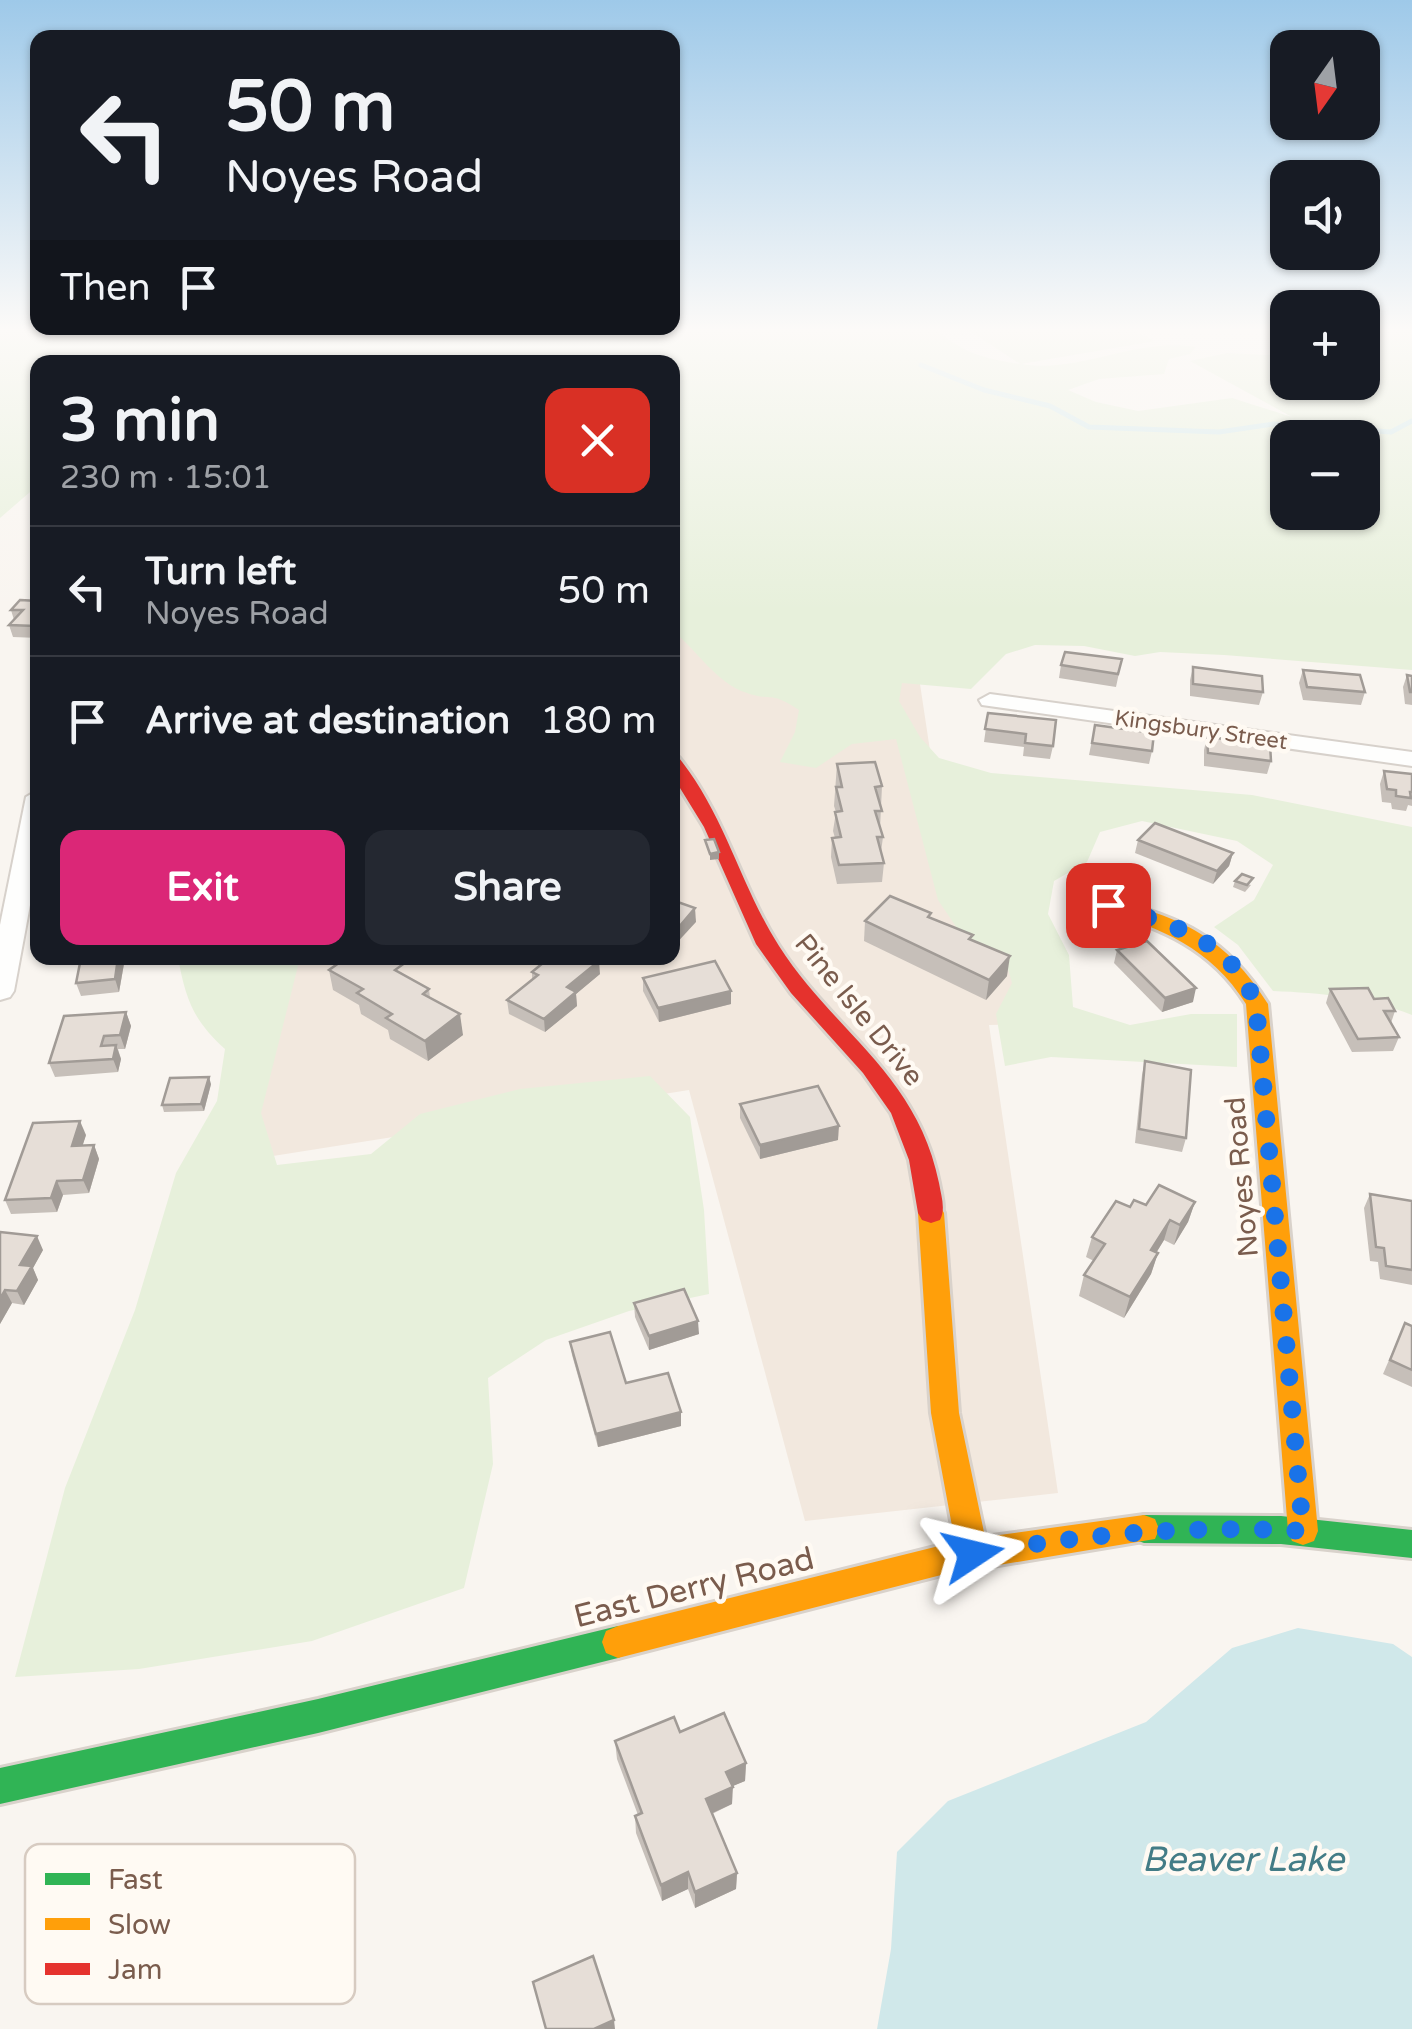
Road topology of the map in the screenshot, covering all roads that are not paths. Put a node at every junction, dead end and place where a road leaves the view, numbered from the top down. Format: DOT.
graph roads {
  1 [pos="990,700"];
  2 [pos="1412,759"];
  3 [pos="680,771"];
  4 [pos="30,839"];
  5 [pos="1108,905"];
  6 [pos="0,991"];
  7 [pos="1303,1531"];
  8 [pos="1412,1544"];
  9 [pos="973,1554"];
  10 [pos="0,1786"];
  1 -- 2 [label="street, Kingsbury Street"];
  3 -- 9 [label="street, Pine Isle Drive"];
  4 -- 6 [label="street"];
  5 -- 7 [label="street, Noyes Road"];
  7 -- 8 [label="street, East Derry Road"];
  7 -- 9 [label="street, East Derry Road"];
  9 -- 10 [label="street, East Derry Road"];
}
